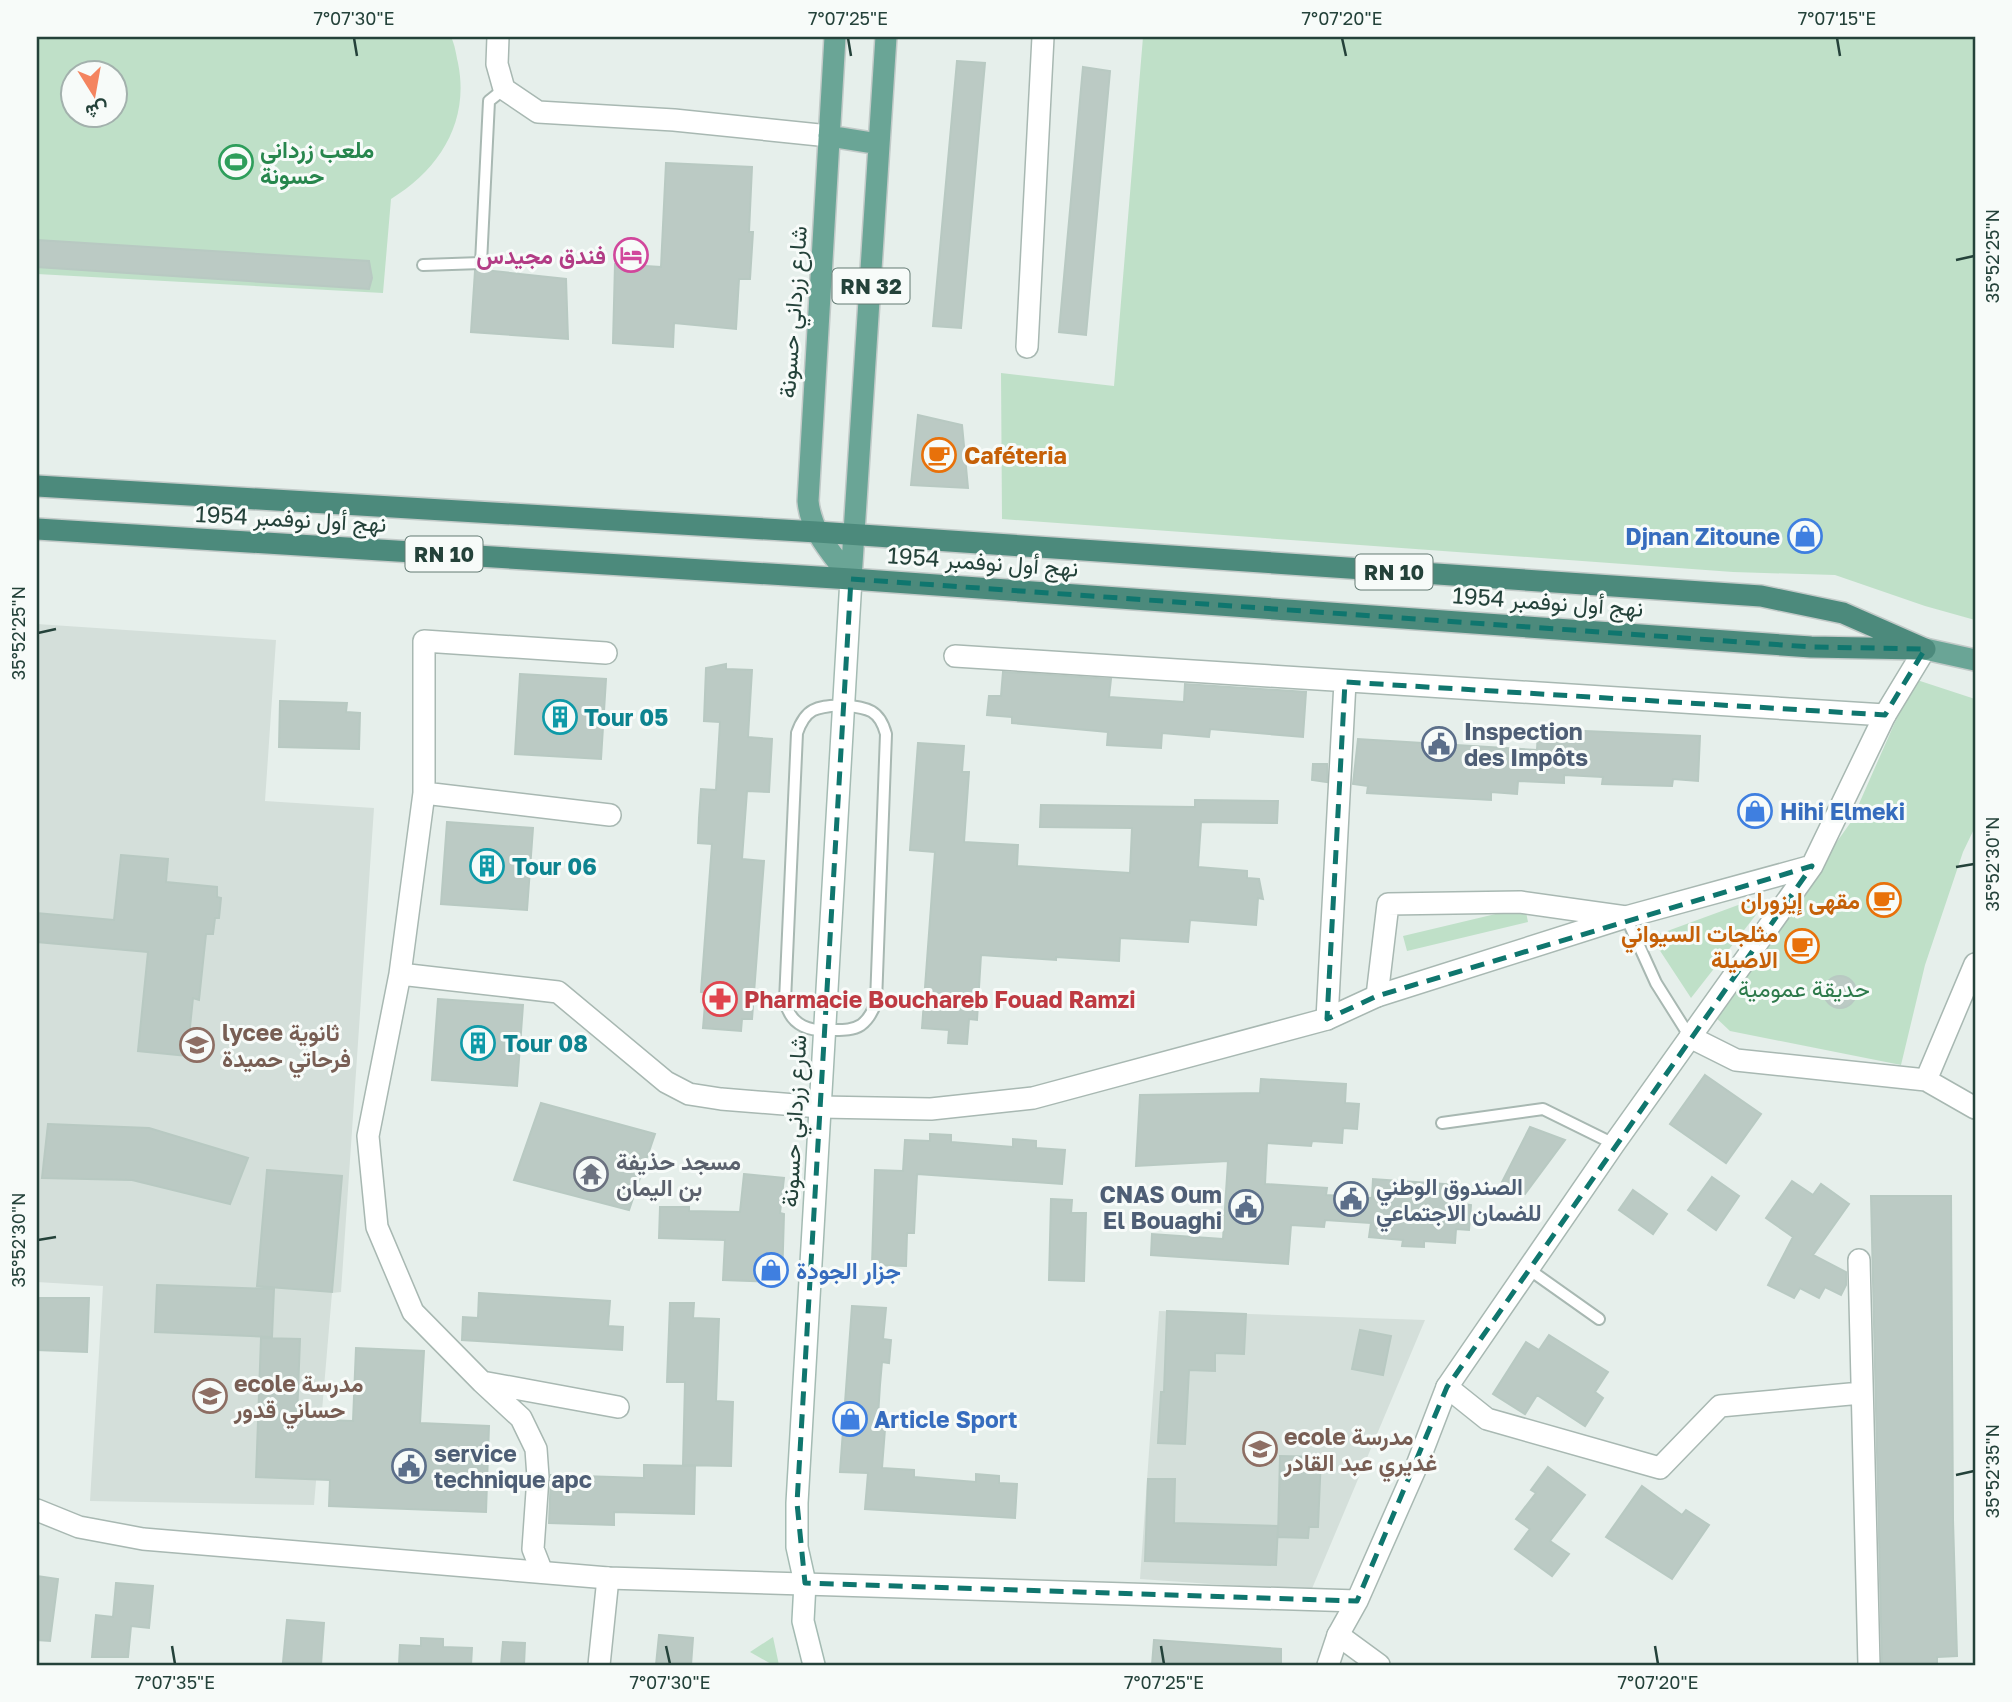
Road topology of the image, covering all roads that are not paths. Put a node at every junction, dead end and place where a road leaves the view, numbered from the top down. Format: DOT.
graph roads {
  1 [pos="498,37"];
  2 [pos="835,37"];
  3 [pos="886,37"];
  4 [pos="1043,37"];
  5 [pos="504,89"];
  6 [pos="829,136"];
  7 [pos="879,144"];
  8 [pos="423,265"];
  9 [pos="1027,347"];
  10 [pos="37,486"];
  11 [pos="37,529"];
  12 [pos="817,532"];
  13 [pos="855,535"];
  14 [pos="851,579"];
  15 [pos="1924,649"];
  16 [pos="606,653"];
  17 [pos="955,656"];
  18 [pos="1975,660"];
  19 [pos="1345,681"];
  20 [pos="842,705"];
  21 [pos="1885,715"];
  22 [pos="425,793"];
  23 [pos="610,815"];
  24 [pos="1812,866"];
  25 [pos="1626,917"];
  26 [pos="1975,964"];
  27 [pos="400,974"];
  28 [pos="1377,996"];
  29 [pos="1327,1019"];
  30 [pos="825,1031"];
  31 [pos="1690,1037"];
  32 [pos="1926,1080"];
  33 [pos="820,1107"];
  34 [pos="1975,1108"];
  35 [pos="1442,1123"];
  36 [pos="1614,1144"];
  37 [pos="1859,1259"];
  38 [pos="1527,1268"];
  39 [pos="1600,1319"];
  40 [pos="482,1382"];
  41 [pos="1447,1387"];
  42 [pos="1861,1393"];
  43 [pos="618,1407"];
  44 [pos="37,1510"];
  45 [pos="542,1572"];
  46 [pos="608,1578"];
  47 [pos="805,1583"];
  48 [pos="1357,1601"];
  49 [pos="1338,1635"];
  50 [pos="599,1665"];
  51 [pos="814,1665"];
  52 [pos="1328,1665"];
  53 [pos="1379,1665"];
  54 [pos="1869,1665"];
  1 -- 5 [label="street"];
  2 -- 6 [label="main road, شارع زرداني حسونة / RN 32"];
  3 -- 7 [label="main road, شارع زرداني حسونة / RN 32"];
  4 -- 9 [label="street"];
  5 -- 6 [label="street"];
  5 -- 8 [label="lane"];
  6 -- 7 [label="main road"];
  6 -- 12 [label="main road, شارع زرداني حسونة / RN 32"];
  7 -- 13 [label="main road, شارع زرداني حسونة / RN 32"];
  10 -- 12 [label="highway, نهج أول نوفمبر 1954 / RN 10"];
  11 -- 14 [label="highway, نهج أول نوفمبر 1954 / RN 10"];
  12 -- 13 [label="highway, RN 10"];
  12 -- 14 [label="main road, شارع زرداني حسونة / RN 32"];
  13 -- 14 [label="main road, شارع زرداني حسونة / RN 32"];
  13 -- 15 [label="highway, نهج أول نوفمبر 1954 / RN 10"];
  14 -- 15 [label="highway, نهج أول نوفمبر 1954 / RN 10"];
  14 -- 20 [label="street, شارع زرداني حسونة"];
  15 -- 18 [label="main road, نهج أول نوفمبر 1954 / RN 10"];
  15 -- 21 [label="street"];
  16 -- 22 [label="street"];
  17 -- 19 [label="street"];
  19 -- 21 [label="street"];
  19 -- 29 [label="street"];
  20 -- 30 [label="street, شارع زرداني حسونة"];
  20 -- 30 [label="lane"];
  20 -- 30 [label="lane"];
  21 -- 24 [label="street"];
  22 -- 23 [label="street"];
  22 -- 27 [label="street"];
  24 -- 25 [label="street"];
  24 -- 31 [label="street"];
  25 -- 28 [label="street"];
  25 -- 28 [label="street"];
  25 -- 31 [label="lane"];
  26 -- 32 [label="street"];
  27 -- 33 [label="street"];
  27 -- 40 [label="street"];
  28 -- 29 [label="street"];
  29 -- 33 [label="street"];
  30 -- 33 [label="street, شارع زرداني حسونة"];
  31 -- 32 [label="street"];
  31 -- 36 [label="street"];
  32 -- 34 [label="street"];
  33 -- 47 [label="street, شارع زرداني حسونة"];
  35 -- 36 [label="lane"];
  36 -- 38 [label="street"];
  37 -- 42 [label="street"];
  38 -- 39 [label="lane"];
  38 -- 41 [label="street"];
  40 -- 43 [label="street"];
  40 -- 45 [label="street"];
  41 -- 42 [label="street"];
  41 -- 48 [label="street"];
  42 -- 54 [label="street"];
  44 -- 45 [label="street"];
  45 -- 46 [label="street"];
  46 -- 47 [label="street"];
  46 -- 50 [label="street"];
  47 -- 48 [label="street"];
  47 -- 51 [label="street, شارع زرداني حسونة"];
  48 -- 49 [label="street"];
  49 -- 52 [label="street"];
  49 -- 53 [label="street"];
}
